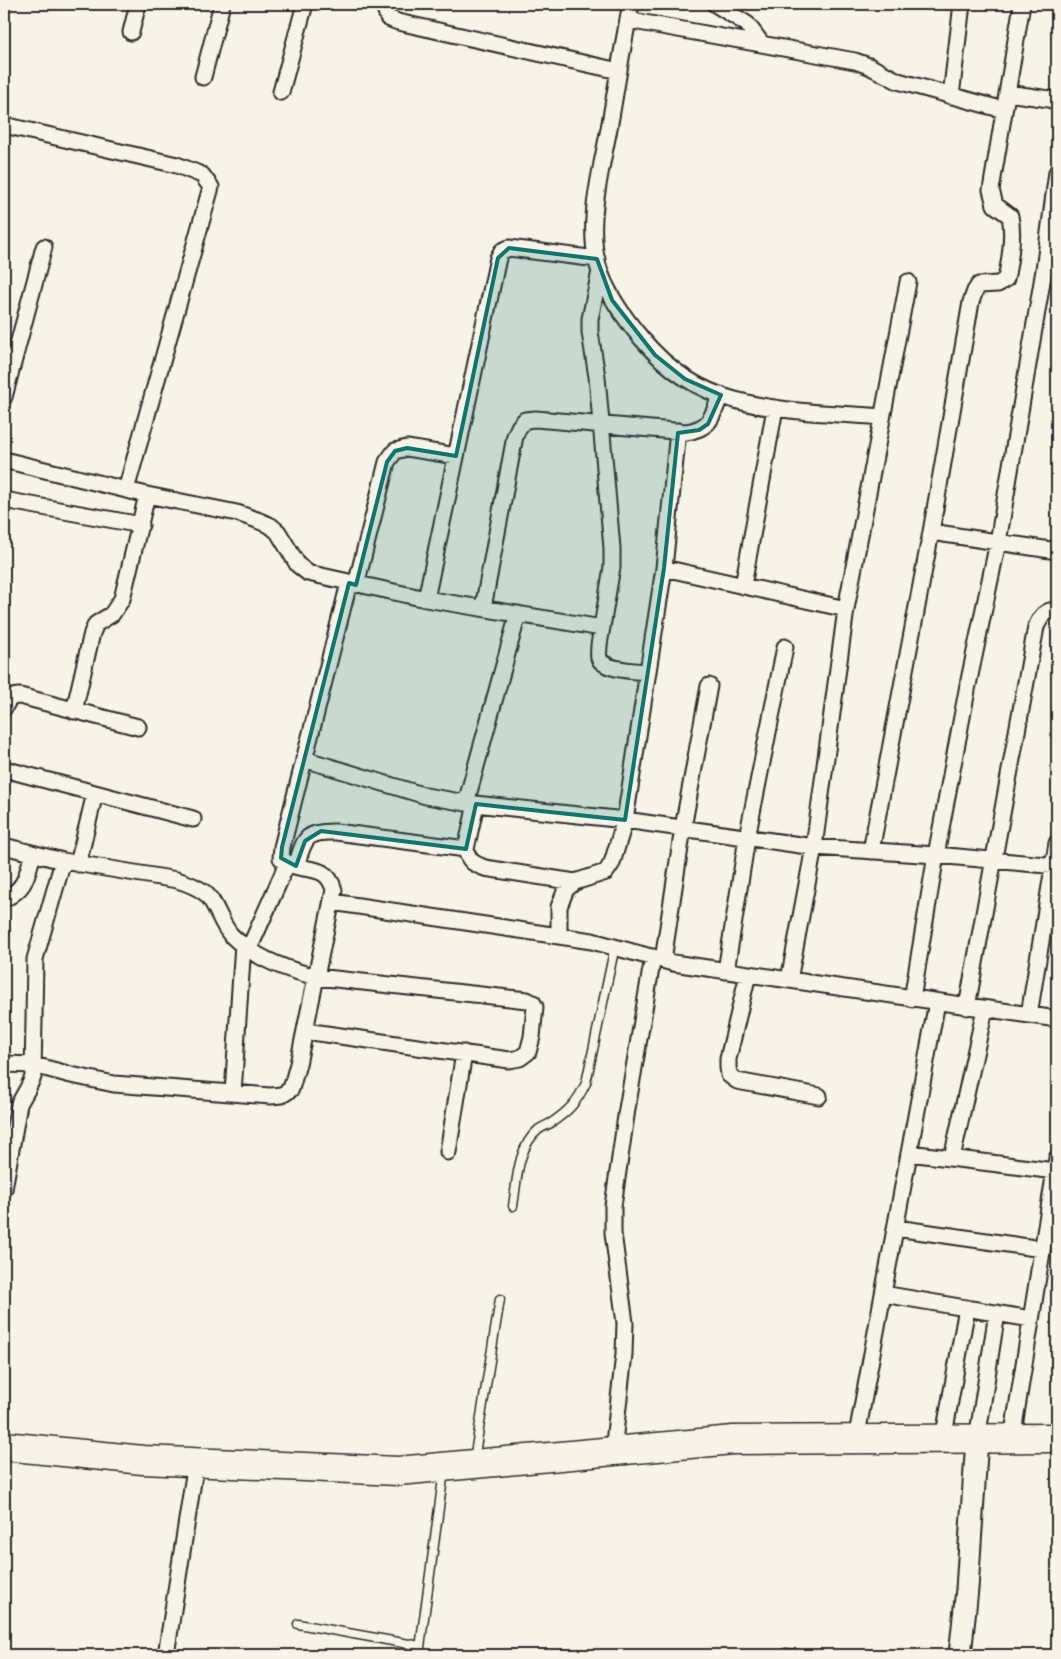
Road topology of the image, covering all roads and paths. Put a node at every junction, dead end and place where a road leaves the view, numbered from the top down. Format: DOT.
graph roads {
  1 [pos="138,4"];
  2 [pos="222,4"];
  3 [pos="305,4"];
  4 [pos="386,4"];
  5 [pos="631,4"];
  6 [pos="714,4"];
  7 [pos="962,4"];
  8 [pos="1022,4"];
  9 [pos="628,20"];
  10 [pos="131,32"];
  11 [pos="762,44"];
  12 [pos="619,71"];
  13 [pos="203,77"];
  14 [pos="281,92"];
  15 [pos="1007,93"];
  16 [pos="951,96"];
  17 [pos="1057,102"];
  18 [pos="1004,110"];
  19 [pos="4,125"];
  20 [pos="1057,172"];
  21 [pos="1054,218"];
  22 [pos="44,247"];
  23 [pos="599,265"];
  24 [pos="908,282"];
  25 [pos="720,395"];
  26 [pos="4,397"];
  27 [pos="775,408"];
  28 [pos="882,417"];
  29 [pos="602,424"];
  30 [pos="678,431"];
  31 [pos="456,456"];
  32 [pos="4,460"];
  33 [pos="126,490"];
  34 [pos="148,495"];
  35 [pos="4,500"];
  36 [pos="141,525"];
  37 [pos="931,532"];
  38 [pos="998,542"];
  39 [pos="1057,551"];
  40 [pos="664,568"];
  41 [pos="353,584"];
  42 [pos="743,586"];
  43 [pos="426,599"];
  44 [pos="483,608"];
  45 [pos="846,609"];
  46 [pos="1057,610"];
  47 [pos="518,614"];
  48 [pos="602,628"];
  49 [pos="785,647"];
  50 [pos="648,672"];
  51 [pos="709,686"];
  52 [pos="4,708"];
  53 [pos="74,711"];
  54 [pos="138,726"];
  55 [pos="304,759"];
  56 [pos="4,769"];
  57 [pos="95,794"];
  58 [pos="471,804"];
  59 [pos="193,819"];
  60 [pos="625,820"];
  61 [pos="683,828"];
  62 [pos="747,838"];
  63 [pos="1057,842"];
  64 [pos="4,846"];
  65 [pos="814,847"];
  66 [pos="466,849"];
  67 [pos="871,852"];
  68 [pos="33,854"];
  69 [pos="936,855"];
  70 [pos="994,861"];
  71 [pos="70,862"];
  72 [pos="291,865"];
  73 [pos="1055,866"];
  74 [pos="575,882"];
  75 [pos="4,899"];
  76 [pos="332,902"];
  77 [pos="559,936"];
  78 [pos="616,946"];
  79 [pos="246,947"];
  80 [pos="658,959"];
  81 [pos="726,971"];
  82 [pos="748,974"];
  83 [pos="317,977"];
  84 [pos="789,980"];
  85 [pos="912,999"];
  86 [pos="936,1002"];
  87 [pos="967,1007"];
  88 [pos="985,1009"];
  89 [pos="1029,1015"];
  90 [pos="1057,1019"];
  91 [pos="305,1031"];
  92 [pos="464,1054"];
  93 [pos="4,1064"];
  94 [pos="34,1065"];
  95 [pos="233,1093"];
  96 [pos="819,1096"];
  97 [pos="448,1152"];
  98 [pos="909,1153"];
  99 [pos="952,1158"];
  100 [pos="1056,1165"];
  101 [pos="4,1189"];
  102 [pos="513,1206"];
  103 [pos="896,1228"];
  104 [pos="1048,1240"];
  105 [pos="883,1294"];
  106 [pos="500,1299"];
  107 [pos="967,1308"];
  108 [pos="997,1313"];
  109 [pos="1031,1319"];
  110 [pos="1057,1438"];
  111 [pos="976,1439"];
  112 [pos="1012,1439"];
  113 [pos="856,1440"];
  114 [pos="943,1440"];
  115 [pos="4,1446"];
  116 [pos="613,1451"];
  117 [pos="196,1462"];
  118 [pos="473,1464"];
  119 [pos="444,1467"];
  120 [pos="298,1624"];
  121 [pos="420,1646"];
  122 [pos="786,1653"];
  123 [pos="166,1655"];
  124 [pos="419,1655"];
  125 [pos="800,1655"];
  126 [pos="960,1655"];
  1 -- 10 [label="street"];
  2 -- 13 [label="street"];
  3 -- 14 [label="street"];
  4 -- 12 [label="street"];
  5 -- 9 [label="street"];
  6 -- 11 [label="street"];
  7 -- 16 [label="street"];
  8 -- 15 [label="street"];
  9 -- 11 [label="street"];
  9 -- 12 [label="street"];
  11 -- 16 [label="street"];
  12 -- 23 [label="street"];
  15 -- 17 [label="street"];
  15 -- 18 [label="street"];
  16 -- 18 [label="street"];
  18 -- 37 [label="street"];
  19 -- 33 [label="street"];
  20 -- 21 [label="street"];
  21 -- 38 [label="street"];
  22 -- 26 [label="street"];
  23 -- 25 [label="street"];
  23 -- 29 [label="street"];
  23 -- 31 [label="street"];
  24 -- 28 [label="street"];
  25 -- 27 [label="street"];
  25 -- 30 [label="street"];
  27 -- 28 [label="street"];
  27 -- 42 [label="street"];
  28 -- 45 [label="street"];
  29 -- 30 [label="street"];
  29 -- 44 [label="street"];
  29 -- 48 [label="street"];
  30 -- 40 [label="street"];
  31 -- 41 [label="street"];
  31 -- 43 [label="street"];
  32 -- 33 [label="street"];
  33 -- 34 [label="street"];
  34 -- 36 [label="street"];
  34 -- 41 [label="street"];
  35 -- 36 [label="street"];
  36 -- 53 [label="street"];
  37 -- 38 [label="street"];
  37 -- 67 [label="street"];
  38 -- 39 [label="street"];
  38 -- 69 [label="street"];
  40 -- 42 [label="street"];
  40 -- 50 [label="street"];
  41 -- 43 [label="street"];
  41 -- 55 [label="street"];
  42 -- 45 [label="street"];
  43 -- 44 [label="street"];
  44 -- 47 [label="street"];
  45 -- 65 [label="street"];
  46 -- 70 [label="street"];
  47 -- 48 [label="street"];
  47 -- 58 [label="street"];
  48 -- 50 [label="street"];
  49 -- 62 [label="street"];
  50 -- 60 [label="street"];
  51 -- 61 [label="street"];
  52 -- 53 [label="street"];
  53 -- 54 [label="street"];
  55 -- 58 [label="street"];
  55 -- 72 [label="street"];
  56 -- 57 [label="street"];
  57 -- 59 [label="street"];
  57 -- 71 [label="street"];
  58 -- 60 [label="street"];
  58 -- 66 [label="street"];
  60 -- 61 [label="street"];
  60 -- 74 [label="street"];
  61 -- 62 [label="street"];
  61 -- 80 [label="street"];
  62 -- 65 [label="street"];
  62 -- 81 [label="street"];
  63 -- 73 [label="street"];
  64 -- 68 [label="street"];
  65 -- 67 [label="street"];
  65 -- 84 [label="street"];
  66 -- 72 [label="street"];
  66 -- 74 [label="street"];
  67 -- 69 [label="street"];
  68 -- 71 [label="street"];
  68 -- 75 [label="street"];
  69 -- 70 [label="street"];
  69 -- 85 [label="street"];
  70 -- 73 [label="street"];
  70 -- 87 [label="street"];
  71 -- 79 [label="street"];
  71 -- 94 [label="street"];
  72 -- 76 [label="street"];
  72 -- 79 [label="street"];
  73 -- 89 [label="street"];
  74 -- 77 [label="street"];
  76 -- 77 [label="street"];
  76 -- 83 [label="street"];
  77 -- 78 [label="street"];
  78 -- 80 [label="street"];
  78 -- 102 [label="lane"];
  79 -- 83 [label="street"];
  79 -- 95 [label="street"];
  80 -- 81 [label="street"];
  80 -- 116 [label="street"];
  81 -- 82 [label="street"];
  82 -- 84 [label="street"];
  82 -- 96 [label="street"];
  83 -- 91 [label="street"];
  83 -- 92 [label="street"];
  84 -- 85 [label="street"];
  85 -- 86 [label="street"];
  86 -- 87 [label="street"];
  86 -- 98 [label="street"];
  87 -- 88 [label="street"];
  88 -- 89 [label="street"];
  88 -- 99 [label="street"];
  89 -- 90 [label="street"];
  91 -- 92 [label="street"];
  91 -- 95 [label="street"];
  92 -- 97 [label="street"];
  93 -- 94 [label="street"];
  94 -- 95 [label="street"];
  94 -- 101 [label="street"];
  98 -- 99 [label="street"];
  98 -- 103 [label="street"];
  99 -- 100 [label="street"];
  100 -- 104 [label="street"];
  103 -- 104 [label="street"];
  103 -- 105 [label="street"];
  104 -- 109 [label="street"];
  105 -- 107 [label="street"];
  105 -- 113 [label="street"];
  106 -- 118 [label="lane"];
  107 -- 108 [label="street"];
  107 -- 114 [label="street"];
  108 -- 109 [label="street"];
  108 -- 111 [label="street"];
  109 -- 112 [label="street"];
  110 -- 112 [label="highway"];
  111 -- 112 [label="highway"];
  111 -- 114 [label="highway"];
  111 -- 126 [label="street"];
  113 -- 114 [label="highway"];
  113 -- 116 [label="highway"];
  115 -- 117 [label="highway"];
  116 -- 118 [label="highway"];
  117 -- 119 [label="highway"];
  117 -- 123 [label="street"];
  118 -- 119 [label="highway"];
  119 -- 121 [label="lane"];
  120 -- 121 [label="lane"];
  121 -- 124 [label="lane"];
  122 -- 125 [label="lane"];
}
